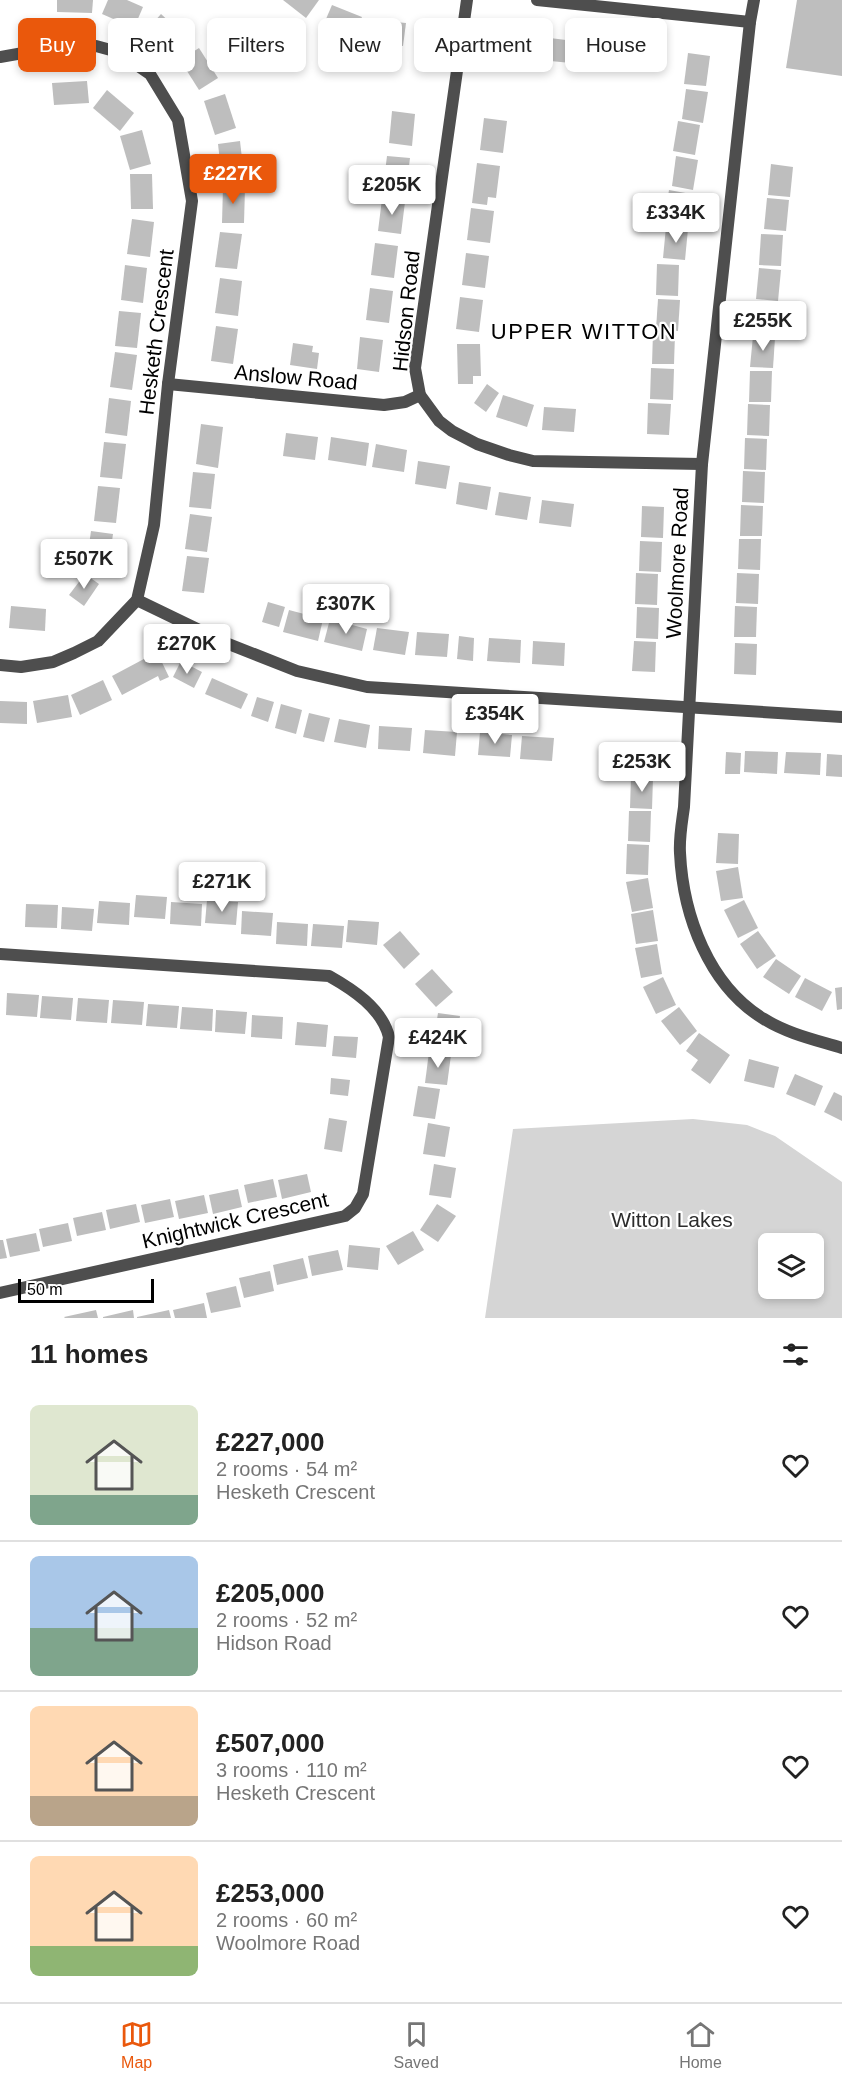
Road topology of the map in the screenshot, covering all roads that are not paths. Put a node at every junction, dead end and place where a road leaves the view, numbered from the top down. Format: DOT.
graph roads {
  1 [pos="467,0"];
  2 [pos="537,0"];
  3 [pos="754,0"];
  4 [pos="750,22"];
  5 [pos="0,57"];
  6 [pos="168,384"];
  7 [pos="420,396"];
  8 [pos="702,464"];
  9 [pos="137,600"];
  10 [pos="0,665"];
  11 [pos="689,708"];
  12 [pos="842,717"];
  13 [pos="0,954"];
  14 [pos="842,1048"];
  15 [pos="0,1293"];
  1 -- 7 [label="street, Hidson Road"];
  2 -- 4 [label="street"];
  3 -- 4 [label="street, Woolmore Road"];
  4 -- 8 [label="street, Woolmore Road"];
  5 -- 6 [label="street, Hesketh Crescent"];
  6 -- 7 [label="street, Anslow Road"];
  6 -- 9 [label="street, Hesketh Crescent"];
  7 -- 8 [label="street, Hidson Road"];
  8 -- 11 [label="street, Woolmore Road"];
  9 -- 10 [label="street"];
  9 -- 11 [label="street"];
  11 -- 12 [label="street"];
  11 -- 14 [label="street, Woolmore Road"];
  13 -- 15 [label="street, Knightwick Crescent"];
}
